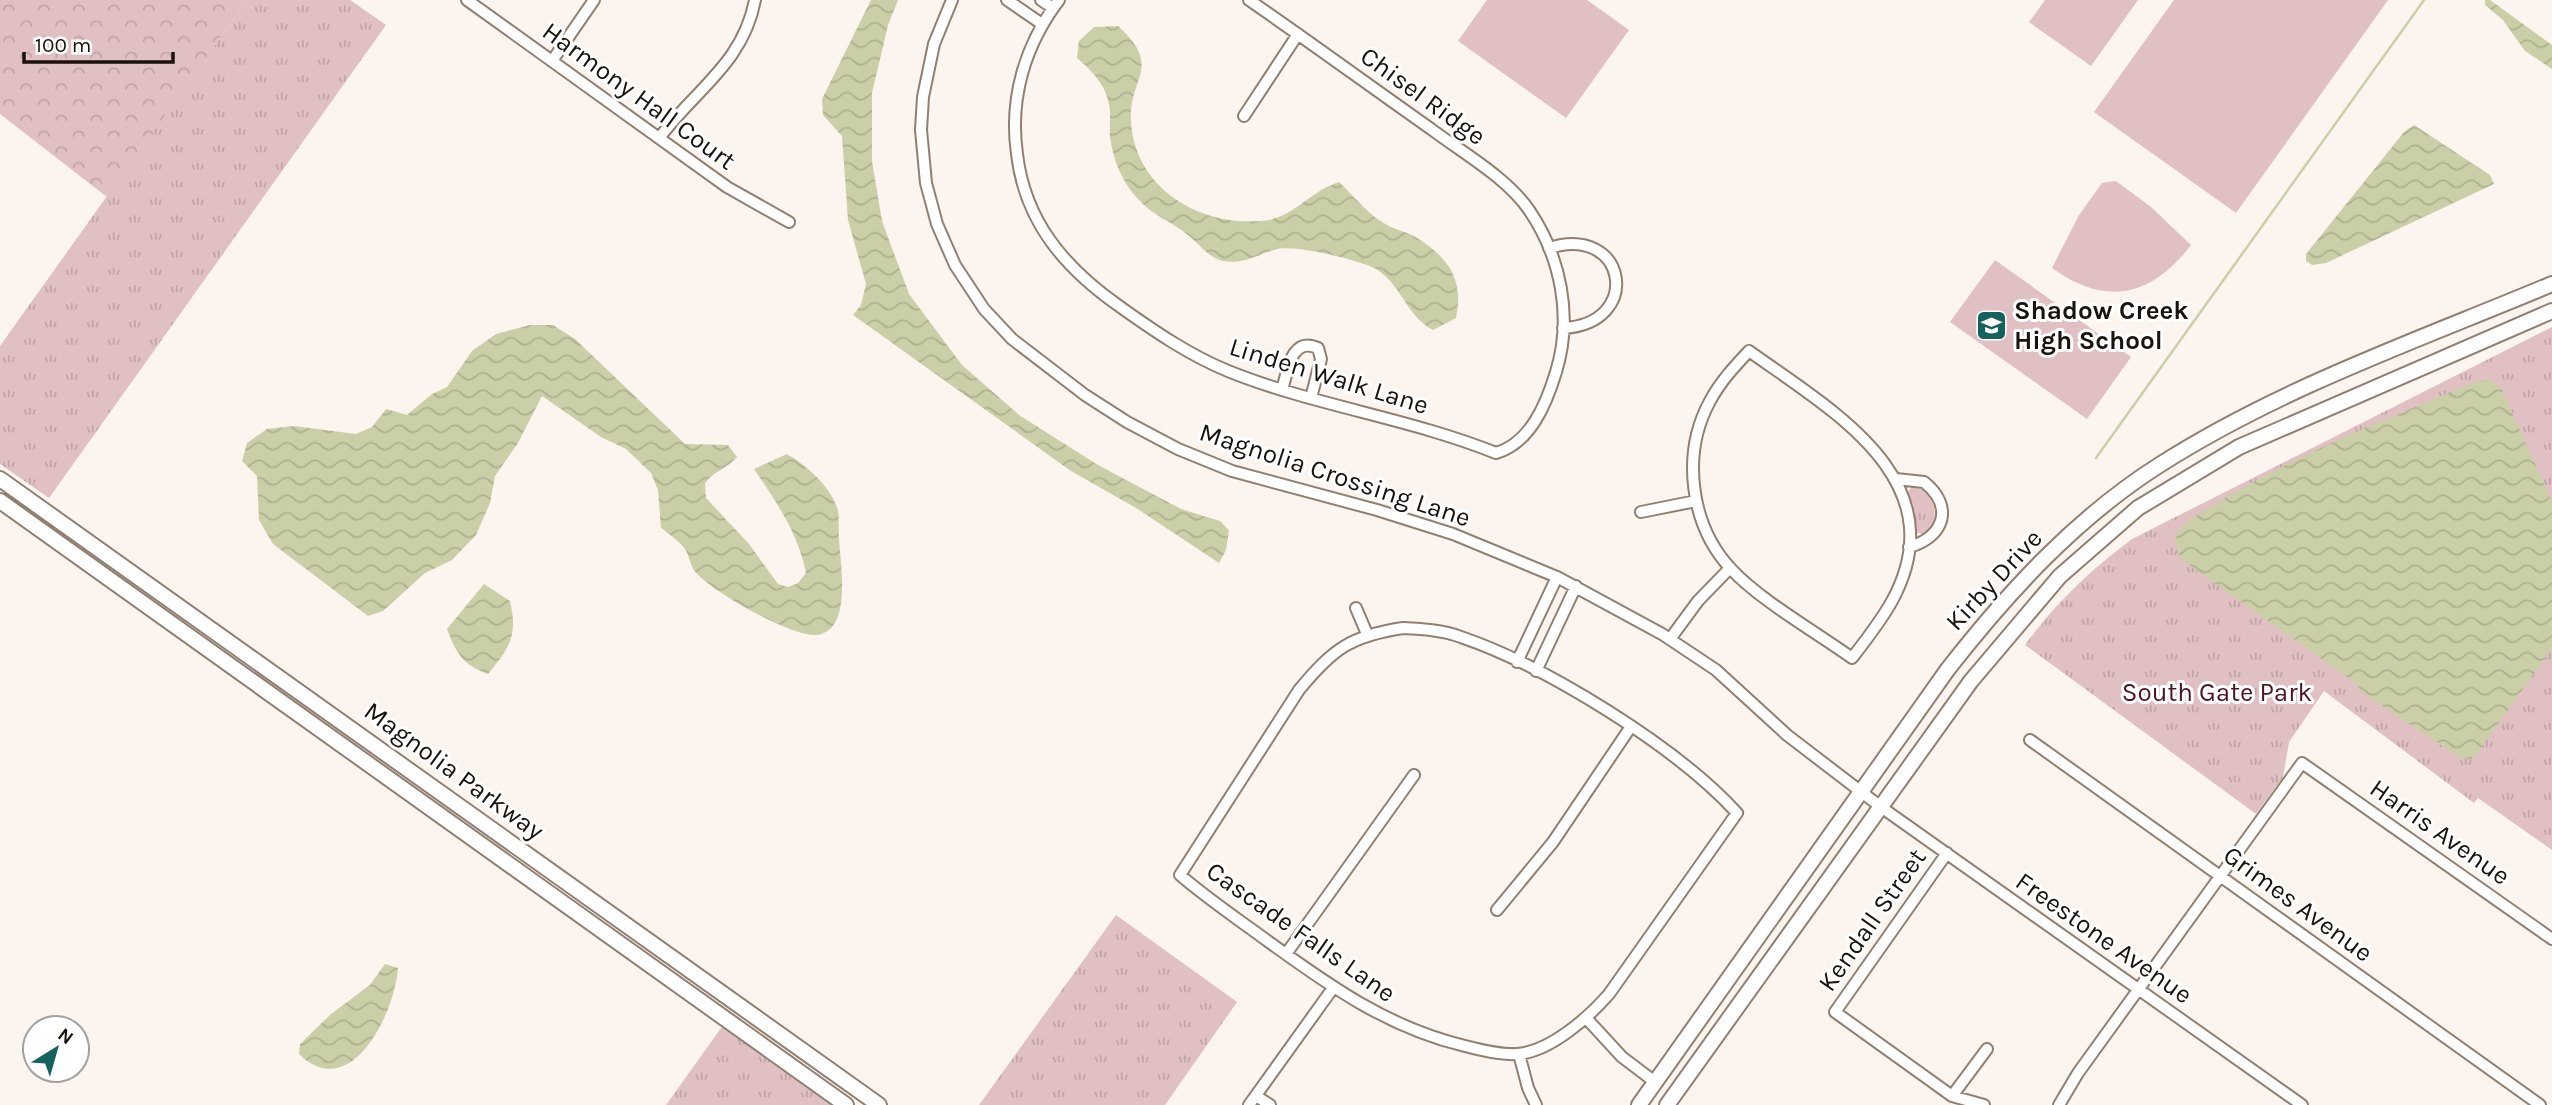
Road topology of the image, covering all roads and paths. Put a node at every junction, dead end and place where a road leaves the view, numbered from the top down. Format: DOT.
graph roads {
  1 [pos="467,0"];
  2 [pos="594,0"];
  3 [pos="755,0"];
  4 [pos="952,0"];
  5 [pos="1007,0"];
  6 [pos="1041,0"];
  7 [pos="1249,0"];
  8 [pos="1056,4"];
  9 [pos="1042,24"];
  10 [pos="1298,34"];
  11 [pos="552,61"];
  12 [pos="1244,116"];
  13 [pos="660,137"];
  14 [pos="789,222"];
  15 [pos="1549,248"];
  16 [pos="2552,284"];
  17 [pos="2552,311"];
  18 [pos="1563,328"];
  19 [pos="1282,390"];
  20 [pos="1311,398"];
  21 [pos="1513,448"];
  22 [pos="0,479"];
  23 [pos="1896,479"];
  24 [pos="0,501"];
  25 [pos="1696,501"];
  26 [pos="1641,512"];
  27 [pos="2090,517"];
  28 [pos="2106,536"];
  29 [pos="1909,547"];
  30 [pos="1730,568"];
  31 [pos="1557,577"];
  32 [pos="1576,586"];
  33 [pos="1356,608"];
  34 [pos="1367,634"];
  35 [pos="1670,639"];
  36 [pos="1517,662"];
  37 [pos="1536,671"];
  38 [pos="1630,728"];
  39 [pos="2030,740"];
  40 [pos="1414,775"];
  41 [pos="1861,792"];
  42 [pos="1881,807"];
  43 [pos="1947,853"];
  44 [pos="2220,876"];
  45 [pos="1497,910"];
  46 [pos="2552,939"];
  47 [pos="630,951"];
  48 [pos="1286,954"];
  49 [pos="1333,988"];
  50 [pos="2138,990"];
  51 [pos="732,1000"];
  52 [pos="1587,1019"];
  53 [pos="1987,1049"];
  54 [pos="1519,1054"];
  55 [pos="1656,1082"];
  56 [pos="1952,1096"];
  57 [pos="1253,1100"];
  58 [pos="846,1105"];
  59 [pos="879,1105"];
  60 [pos="1270,1105"];
  61 [pos="1536,1105"];
  62 [pos="1639,1105"];
  63 [pos="1667,1105"];
  64 [pos="1984,1105"];
  65 [pos="2059,1105"];
  66 [pos="2302,1105"];
  67 [pos="2540,1105"];
  1 -- 11 [label="street, Harmony Hall Court"];
  2 -- 11 [label="street"];
  3 -- 13 [label="street"];
  4 -- 31 [label="street, Magnolia Crossing Lane"];
  5 -- 9 [label="street"];
  6 -- 8 [label="street"];
  7 -- 10 [label="street, Chisel Ridge"];
  8 -- 9 [label="street, Linden Walk Lane"];
  9 -- 19 [label="street, Linden Walk Lane"];
  10 -- 12 [label="street"];
  10 -- 15 [label="street, Chisel Ridge"];
  11 -- 13 [label="street, Harmony Hall Court"];
  13 -- 14 [label="street, Harmony Hall Court"];
  15 -- 18 [label="street, Chisel Ridge"];
  15 -- 18 [label="street"];
  16 -- 27 [label="main road, Kirby Drive"];
  17 -- 28 [label="main road, Kirby Drive"];
  18 -- 21 [label="street, Chisel Ridge"];
  19 -- 20 [label="street, Linden Walk Lane"];
  19 -- 20 [label="street"];
  20 -- 21 [label="street, Linden Walk Lane"];
  22 -- 51 [label="main road, Magnolia Parkway"];
  23 -- 25 [label="street"];
  23 -- 29 [label="street"];
  23 -- 29 [label="street"];
  24 -- 47 [label="main road, Magnolia Parkway"];
  25 -- 26 [label="street"];
  25 -- 30 [label="street"];
  27 -- 28 [label="main road"];
  27 -- 41 [label="main road, Kirby Drive"];
  28 -- 42 [label="main road, Kirby Drive"];
  29 -- 30 [label="street"];
  30 -- 35 [label="street"];
  31 -- 32 [label="street, Magnolia Crossing Lane"];
  31 -- 36 [label="street"];
  32 -- 35 [label="street, Magnolia Crossing Lane"];
  32 -- 37 [label="street"];
  33 -- 34 [label="street"];
  34 -- 36 [label="street"];
  34 -- 48 [label="street, Cascade Falls Lane"];
  35 -- 41 [label="street, Magnolia Crossing Lane"];
  36 -- 37 [label="street"];
  37 -- 38 [label="street"];
  38 -- 45 [label="street"];
  38 -- 52 [label="street"];
  39 -- 44 [label="street, Grimes Avenue"];
  40 -- 48 [label="street"];
  41 -- 42 [label="street, Magnolia Crossing Lane"];
  41 -- 55 [label="main road, Kirby Drive"];
  42 -- 43 [label="street, Freestone Avenue"];
  42 -- 63 [label="main road, Kirby Drive"];
  43 -- 50 [label="street, Freestone Avenue"];
  43 -- 56 [label="street, Kendall Street"];
  44 -- 46 [label="street, Harris Avenue"];
  44 -- 50 [label="street"];
  44 -- 67 [label="street, Grimes Avenue"];
  47 -- 51 [label="main road"];
  47 -- 58 [label="main road, Magnolia Parkway"];
  48 -- 49 [label="street, Cascade Falls Lane"];
  49 -- 54 [label="street, Cascade Falls Lane"];
  49 -- 57 [label="street"];
  50 -- 65 [label="street"];
  50 -- 66 [label="street, Freestone Avenue"];
  51 -- 59 [label="main road, Magnolia Parkway"];
  52 -- 54 [label="street"];
  52 -- 55 [label="street"];
  53 -- 56 [label="street"];
  54 -- 61 [label="street"];
  55 -- 62 [label="main road, Kirby Drive"];
  56 -- 64 [label="street"];
  57 -- 60 [label="street"];
}
